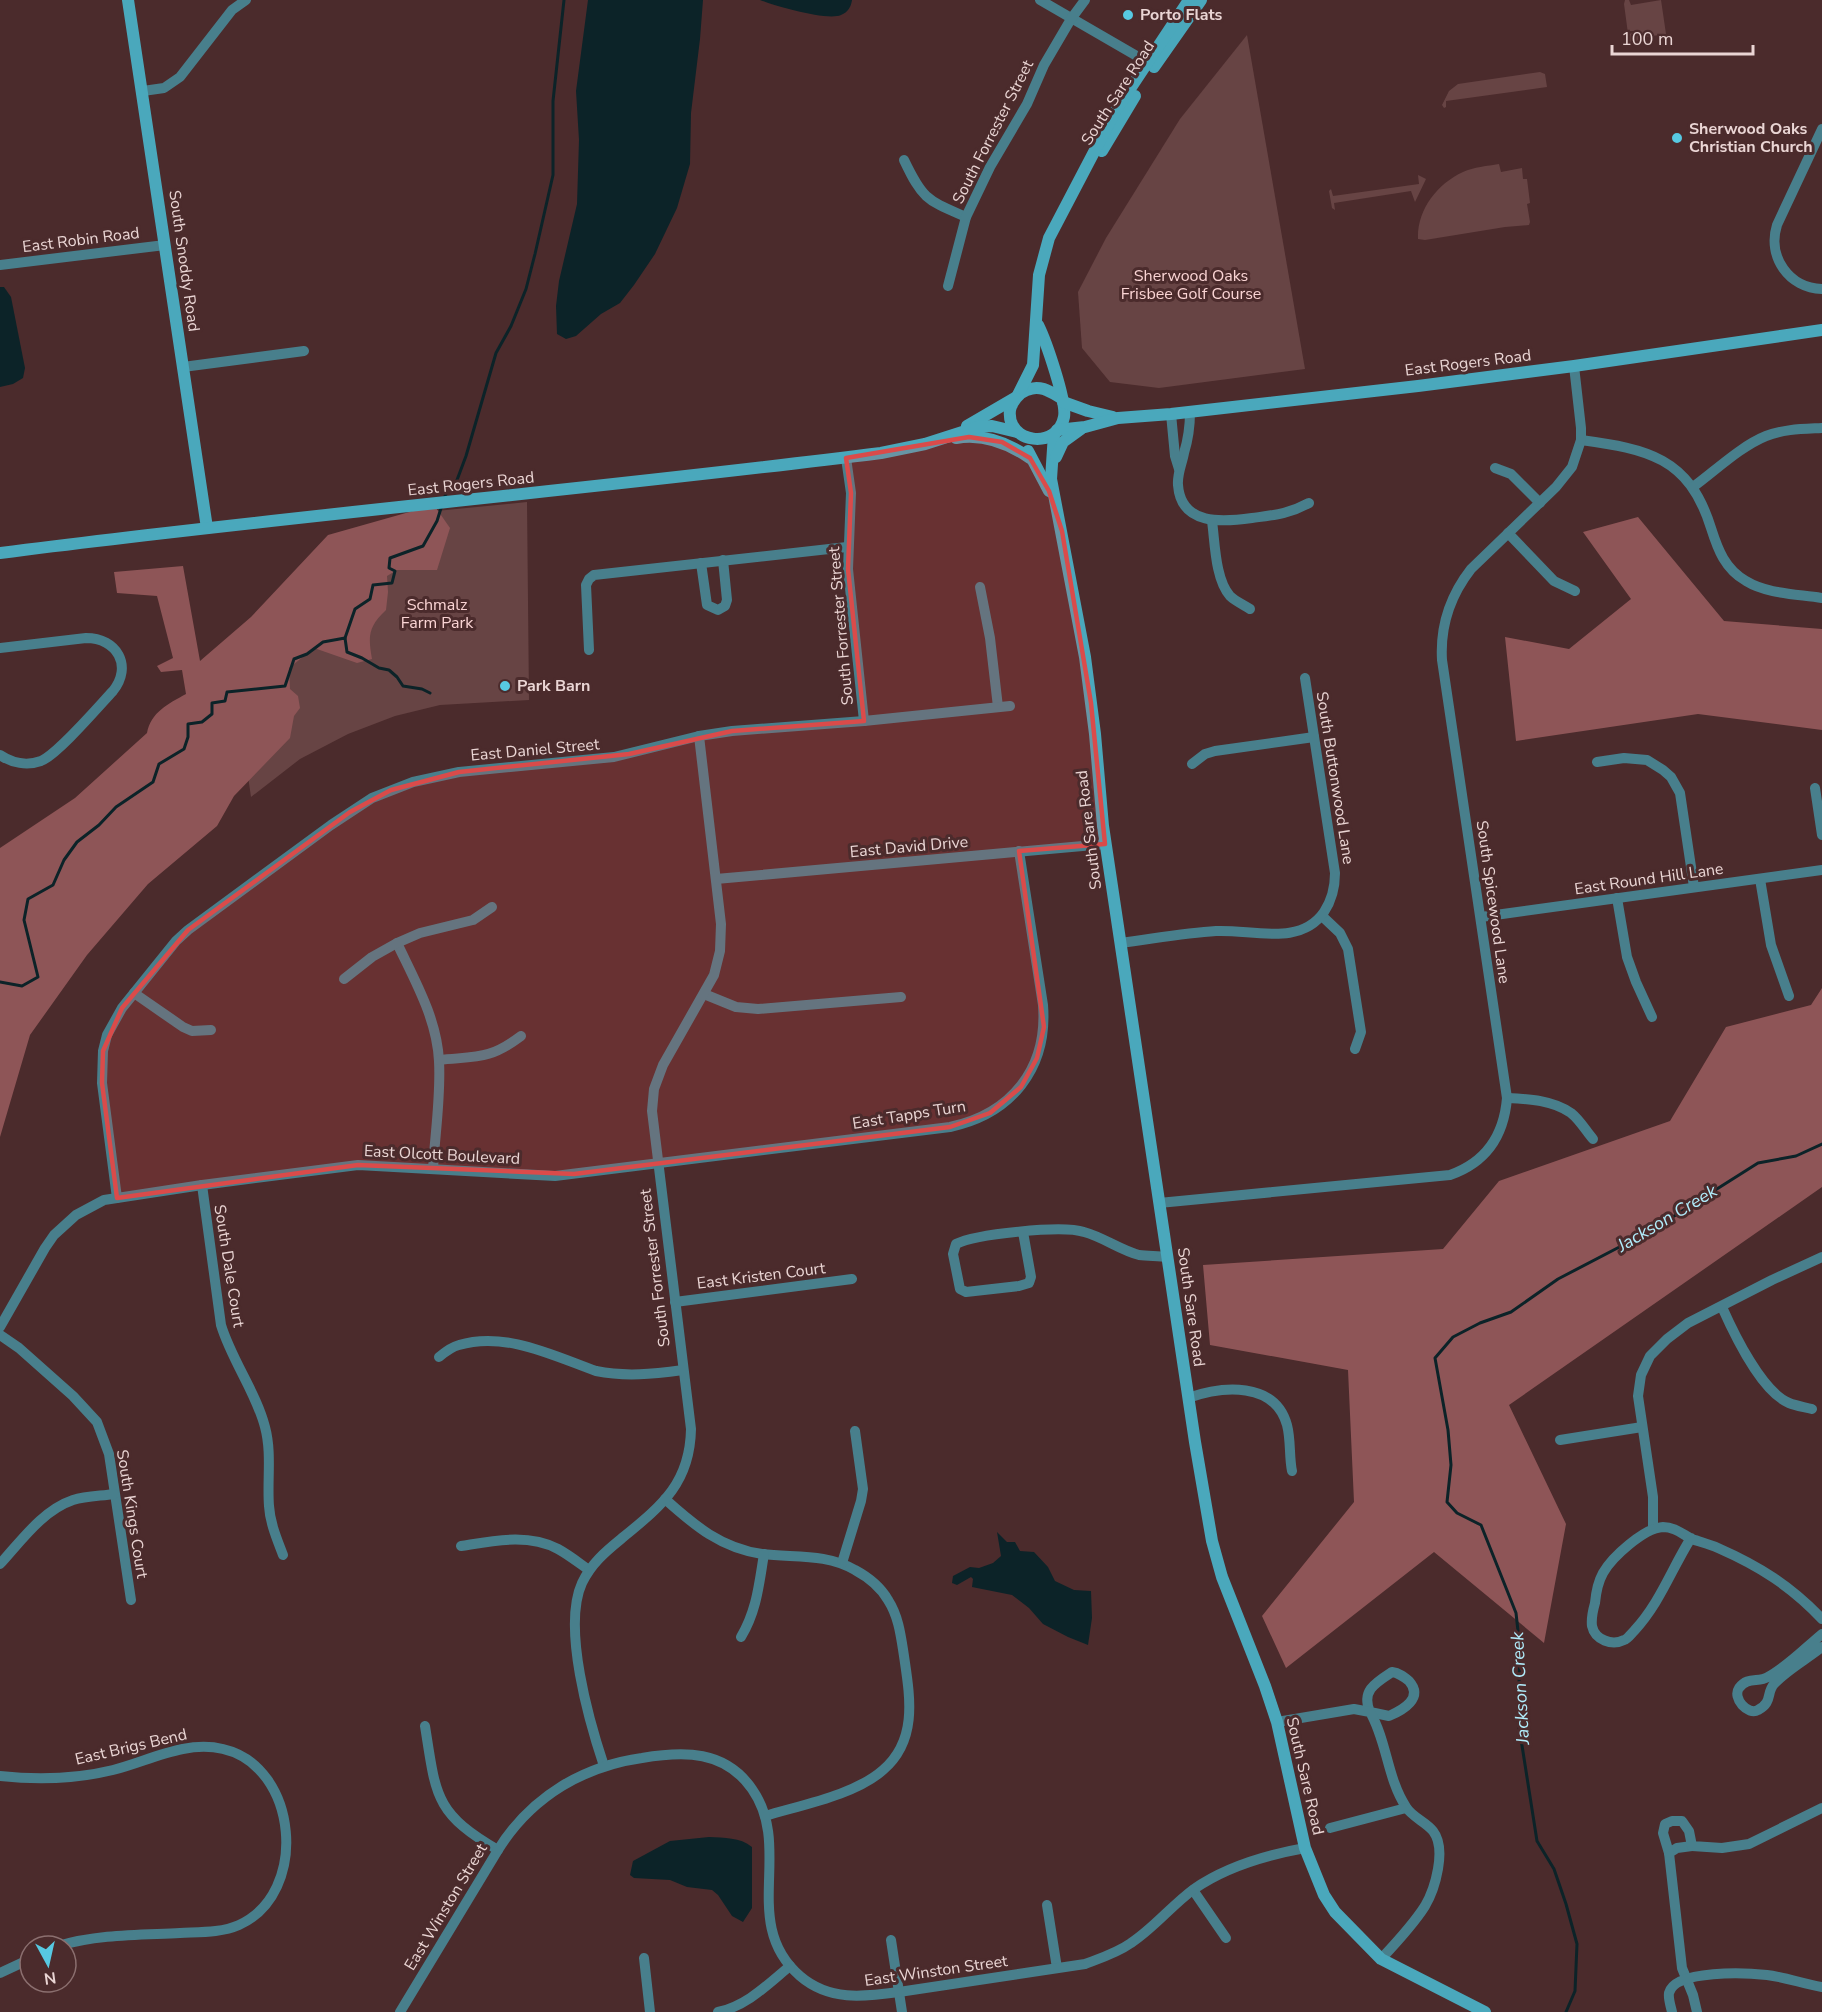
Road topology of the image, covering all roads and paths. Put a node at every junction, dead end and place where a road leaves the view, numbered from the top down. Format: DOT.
graph roads {
  1 [pos="128,0"];
  2 [pos="246,0"];
  3 [pos="1040,0"];
  4 [pos="1085,0"];
  5 [pos="1189,0"];
  6 [pos="1201,0"];
  7 [pos="1071,19"];
  8 [pos="1151,64"];
  9 [pos="142,91"];
  10 [pos="1822,129"];
  11 [pos="904,160"];
  12 [pos="966,217"];
  13 [pos="165,244"];
  14 [pos="0,265"];
  15 [pos="948,286"];
  16 [pos="1822,289"];
  17 [pos="1037,321"];
  18 [pos="1822,330"];
  19 [pos="304,351"];
  20 [pos="1574,366"];
  21 [pos="183,368"];
  22 [pos="1017,397"];
  23 [pos="1062,400"];
  24 [pos="1190,412"];
  25 [pos="1171,414"];
  26 [pos="1118,418"];
  27 [pos="1085,427"];
  28 [pos="1822,428"];
  29 [pos="1056,432"];
  30 [pos="1019,433"];
  31 [pos="944,437"];
  32 [pos="1581,440"];
  33 [pos="926,444"];
  34 [pos="846,458"];
  35 [pos="1030,458"];
  36 [pos="1495,468"];
  37 [pos="1179,469"];
  38 [pos="1051,472"];
  39 [pos="1693,487"];
  40 [pos="1309,503"];
  41 [pos="1540,503"];
  42 [pos="1056,509"];
  43 [pos="1212,521"];
  44 [pos="207,528"];
  45 [pos="1508,532"];
  46 [pos="848,547"];
  47 [pos="0,553"];
  48 [pos="723,560"];
  49 [pos="702,563"];
  50 [pos="980,587"];
  51 [pos="1575,591"];
  52 [pos="1822,598"];
  53 [pos="1250,609"];
  54 [pos="0,648"];
  55 [pos="589,650"];
  56 [pos="1305,678"];
  57 [pos="1010,706"];
  58 [pos="998,707"];
  59 [pos="864,721"];
  60 [pos="699,736"];
  61 [pos="1314,736"];
  62 [pos="0,755"];
  63 [pos="1597,762"];
  64 [pos="1192,764"];
  65 [pos="1815,788"];
  66 [pos="1822,835"];
  67 [pos="1105,844"];
  68 [pos="1019,852"];
  69 [pos="1822,870"];
  70 [pos="716,879"];
  71 [pos="1760,879"];
  72 [pos="1694,887"];
  73 [pos="1617,898"];
  74 [pos="492,907"];
  75 [pos="1322,916"];
  76 [pos="1481,917"];
  77 [pos="397,943"];
  78 [pos="1120,943"];
  79 [pos="344,979"];
  80 [pos="134,993"];
  81 [pos="704,994"];
  82 [pos="1789,996"];
  83 [pos="901,997"];
  84 [pos="1652,1017"];
  85 [pos="211,1030"];
  86 [pos="521,1036"];
  87 [pos="1355,1049"];
  88 [pos="439,1060"];
  89 [pos="1507,1098"];
  90 [pos="1593,1138"];
  91 [pos="658,1164"];
  92 [pos="433,1169"];
  93 [pos="202,1185"];
  94 [pos="117,1198"];
  95 [pos="1159,1203"];
  96 [pos="1023,1232"];
  97 [pos="1167,1257"];
  98 [pos="1822,1257"];
  99 [pos="852,1279"];
  100 [pos="675,1302"];
  101 [pos="1722,1307"];
  102 [pos="0,1327"];
  103 [pos="0,1335"];
  104 [pos="439,1357"];
  105 [pos="683,1370"];
  106 [pos="1188,1398"];
  107 [pos="1812,1409"];
  108 [pos="1642,1426"];
  109 [pos="855,1431"];
  110 [pos="1560,1440"];
  111 [pos="1292,1471"];
  112 [pos="114,1494"];
  113 [pos="1653,1497"];
  114 [pos="665,1499"];
  115 [pos="1665,1527"];
  116 [pos="1653,1528"];
  117 [pos="1691,1538"];
  118 [pos="461,1546"];
  119 [pos="764,1554"];
  120 [pos="283,1555"];
  121 [pos="842,1563"];
  122 [pos="0,1564"];
  123 [pos="590,1570"];
  124 [pos="131,1599"];
  125 [pos="1822,1619"];
  126 [pos="1822,1634"];
  127 [pos="741,1637"];
  128 [pos="1822,1647"];
  129 [pos="1790,1666"];
  130 [pos="1761,1680"];
  131 [pos="1770,1691"];
  132 [pos="1370,1712"];
  133 [pos="1277,1722"];
  134 [pos="425,1726"];
  135 [pos="604,1766"];
  136 [pos="0,1776"];
  137 [pos="1406,1808"];
  138 [pos="1822,1808"];
  139 [pos="765,1816"];
  140 [pos="1330,1828"];
  141 [pos="1692,1846"];
  142 [pos="1305,1848"];
  143 [pos="498,1850"];
  144 [pos="1669,1853"];
  145 [pos="1193,1890"];
  146 [pos="1047,1905"];
  147 [pos="1226,1938"];
  148 [pos="891,1940"];
  149 [pos="78,1941"];
  150 [pos="644,1958"];
  151 [pos="1381,1959"];
  152 [pos="18,1965"];
  153 [pos="790,1966"];
  154 [pos="1057,1968"];
  155 [pos="0,1973"];
  156 [pos="1687,1979"];
  157 [pos="1822,1987"];
  158 [pos="899,1992"];
  159 [pos="400,2012"];
  160 [pos="650,2012"];
  161 [pos="718,2012"];
  162 [pos="902,2012"];
  163 [pos="1485,2012"];
  164 [pos="1672,2012"];
  165 [pos="1696,2012"];
  1 -- 9 [label="main road, South Snoddy Road"];
  2 -- 9 [label="street"];
  3 -- 7 [label="street"];
  4 -- 7 [label="street, South Forrester Street"];
  5 -- 8 [label="main road, South Sare Road"];
  6 -- 8 [label="main road, South Sare Road"];
  7 -- 8 [label="street"];
  7 -- 12 [label="street, South Forrester Street"];
  8 -- 17 [label="main road, South Sare Road"];
  9 -- 13 [label="main road, South Snoddy Road"];
  10 -- 16 [label="street"];
  11 -- 12 [label="street"];
  12 -- 15 [label="street, South Forrester Street"];
  13 -- 14 [label="street, East Robin Road"];
  13 -- 21 [label="main road, South Snoddy Road"];
  17 -- 22 [label="main road, South Sare Road"];
  17 -- 23 [label="main road, South Sare Road"];
  18 -- 20 [label="main road, East Rogers Road"];
  19 -- 21 [label="street"];
  20 -- 24 [label="main road, East Rogers Road"];
  20 -- 32 [label="street, South Spicewood Lane"];
  21 -- 44 [label="main road, South Snoddy Road"];
  22 -- 23 [label="main road"];
  22 -- 30 [label="main road"];
  22 -- 31 [label="main road, East Rogers Road"];
  23 -- 26 [label="main road, East Rogers Road"];
  23 -- 29 [label="main road"];
  24 -- 25 [label="main road, East Rogers Road"];
  24 -- 37 [label="street"];
  25 -- 26 [label="main road, East Rogers Road"];
  25 -- 37 [label="street"];
  26 -- 27 [label="main road, East Rogers Road"];
  27 -- 29 [label="main road, East Rogers Road"];
  27 -- 38 [label="main road"];
  28 -- 39 [label="street"];
  29 -- 30 [label="main road"];
  29 -- 38 [label="main road, South Sare Road"];
  30 -- 31 [label="main road, East Rogers Road"];
  30 -- 35 [label="main road, South Sare Road"];
  31 -- 33 [label="main road, East Rogers Road"];
  32 -- 39 [label="street"];
  32 -- 41 [label="street, South Spicewood Lane"];
  33 -- 34 [label="main road, East Rogers Road"];
  33 -- 35 [label="main road"];
  34 -- 44 [label="main road, East Rogers Road"];
  34 -- 46 [label="street, South Forrester Street"];
  35 -- 42 [label="main road, South Sare Road"];
  36 -- 41 [label="street"];
  37 -- 43 [label="street"];
  38 -- 42 [label="main road, South Sare Road"];
  39 -- 52 [label="street"];
  40 -- 43 [label="street"];
  41 -- 45 [label="street, South Spicewood Lane"];
  42 -- 67 [label="main road, South Sare Road"];
  43 -- 53 [label="street"];
  44 -- 47 [label="main road, East Rogers Road"];
  45 -- 51 [label="street"];
  45 -- 76 [label="street, South Spicewood Lane"];
  46 -- 48 [label="street"];
  46 -- 59 [label="street, South Forrester Street"];
  48 -- 49 [label="street"];
  48 -- 49 [label="street"];
  49 -- 55 [label="street"];
  50 -- 58 [label="street"];
  54 -- 62 [label="street"];
  56 -- 61 [label="street, South Buttonwood Lane"];
  57 -- 58 [label="street, East Daniel Street"];
  58 -- 59 [label="street, East Daniel Street"];
  59 -- 60 [label="street, East Daniel Street"];
  60 -- 70 [label="street, South Forrester Street"];
  60 -- 80 [label="street, East Daniel Street"];
  61 -- 64 [label="street"];
  61 -- 75 [label="street, South Buttonwood Lane"];
  63 -- 72 [label="street"];
  65 -- 66 [label="street"];
  67 -- 68 [label="street, East David Drive"];
  67 -- 78 [label="main road, South Sare Road"];
  68 -- 70 [label="street, East David Drive"];
  68 -- 91 [label="street, East Tapps Turn"];
  69 -- 71 [label="street, East Round Hill Lane"];
  70 -- 81 [label="street, South Forrester Street"];
  71 -- 72 [label="street, East Round Hill Lane"];
  71 -- 82 [label="street"];
  72 -- 73 [label="street, East Round Hill Lane"];
  73 -- 76 [label="street, East Round Hill Lane"];
  73 -- 84 [label="street"];
  74 -- 77 [label="street"];
  75 -- 78 [label="street"];
  75 -- 87 [label="street"];
  76 -- 89 [label="street, South Spicewood Lane"];
  77 -- 79 [label="street"];
  77 -- 88 [label="street"];
  78 -- 95 [label="main road, South Sare Road"];
  80 -- 85 [label="street"];
  80 -- 94 [label="street, East Daniel Street"];
  81 -- 83 [label="street"];
  81 -- 91 [label="street, South Forrester Street"];
  86 -- 88 [label="street"];
  88 -- 92 [label="street"];
  89 -- 90 [label="street"];
  89 -- 95 [label="street, South Spicewood Lane"];
  91 -- 92 [label="street, East Olcott Boulevard"];
  91 -- 100 [label="street, South Forrester Street"];
  92 -- 93 [label="street, East Olcott Boulevard"];
  93 -- 94 [label="street, East Olcott Boulevard"];
  93 -- 120 [label="street, South Dale Court"];
  94 -- 102 [label="street, East Olcott Boulevard"];
  95 -- 97 [label="main road, South Sare Road"];
  96 -- 96 [label="street"];
  96 -- 97 [label="street"];
  97 -- 106 [label="main road, South Sare Road"];
  98 -- 101 [label="street"];
  99 -- 100 [label="street, East Kristen Court"];
  100 -- 105 [label="street, South Forrester Street"];
  101 -- 107 [label="street"];
  101 -- 108 [label="street"];
  103 -- 112 [label="street, South Kings Court"];
  104 -- 105 [label="street"];
  105 -- 114 [label="street, South Forrester Street"];
  106 -- 111 [label="street"];
  106 -- 133 [label="main road, South Sare Road"];
  108 -- 110 [label="street"];
  108 -- 113 [label="street"];
  109 -- 121 [label="street"];
  112 -- 122 [label="street"];
  112 -- 124 [label="street, South Kings Court"];
  113 -- 115 [label="street"];
  113 -- 116 [label="street"];
  114 -- 119 [label="street"];
  114 -- 123 [label="street, South Forrester Street"];
  115 -- 116 [label="street"];
  115 -- 117 [label="street"];
  116 -- 117 [label="street"];
  117 -- 125 [label="street"];
  118 -- 123 [label="street"];
  119 -- 121 [label="street"];
  119 -- 127 [label="street"];
  121 -- 139 [label="street"];
  123 -- 135 [label="street, South Forrester Street"];
  126 -- 129 [label="street"];
  128 -- 129 [label="street"];
  129 -- 130 [label="street"];
  129 -- 131 [label="street"];
  130 -- 131 [label="street"];
  130 -- 131 [label="street"];
  132 -- 132 [label="street"];
  132 -- 133 [label="street"];
  132 -- 137 [label="street"];
  133 -- 142 [label="main road, South Sare Road"];
  134 -- 143 [label="street"];
  135 -- 139 [label="street, East Winston Street"];
  135 -- 143 [label="street, East Winston Street"];
  136 -- 149 [label="street, East Brigs Bend"];
  137 -- 140 [label="street"];
  137 -- 151 [label="street"];
  138 -- 141 [label="street"];
  139 -- 153 [label="street, East Winston Street"];
  141 -- 144 [label="street"];
  141 -- 144 [label="street"];
  142 -- 145 [label="street, East Winston Street"];
  142 -- 151 [label="main road, South Sare Road"];
  143 -- 159 [label="street, East Winston Street"];
  144 -- 156 [label="street"];
  145 -- 147 [label="street"];
  145 -- 154 [label="street, East Winston Street"];
  146 -- 154 [label="street"];
  148 -- 158 [label="street"];
  150 -- 160 [label="street"];
  151 -- 163 [label="main road, South Sare Road"];
  152 -- 155 [label="street"];
  153 -- 158 [label="street, East Winston Street"];
  153 -- 161 [label="street"];
  154 -- 158 [label="street, East Winston Street"];
  156 -- 157 [label="street"];
  156 -- 164 [label="street"];
  156 -- 165 [label="street"];
  158 -- 162 [label="street"];
}
